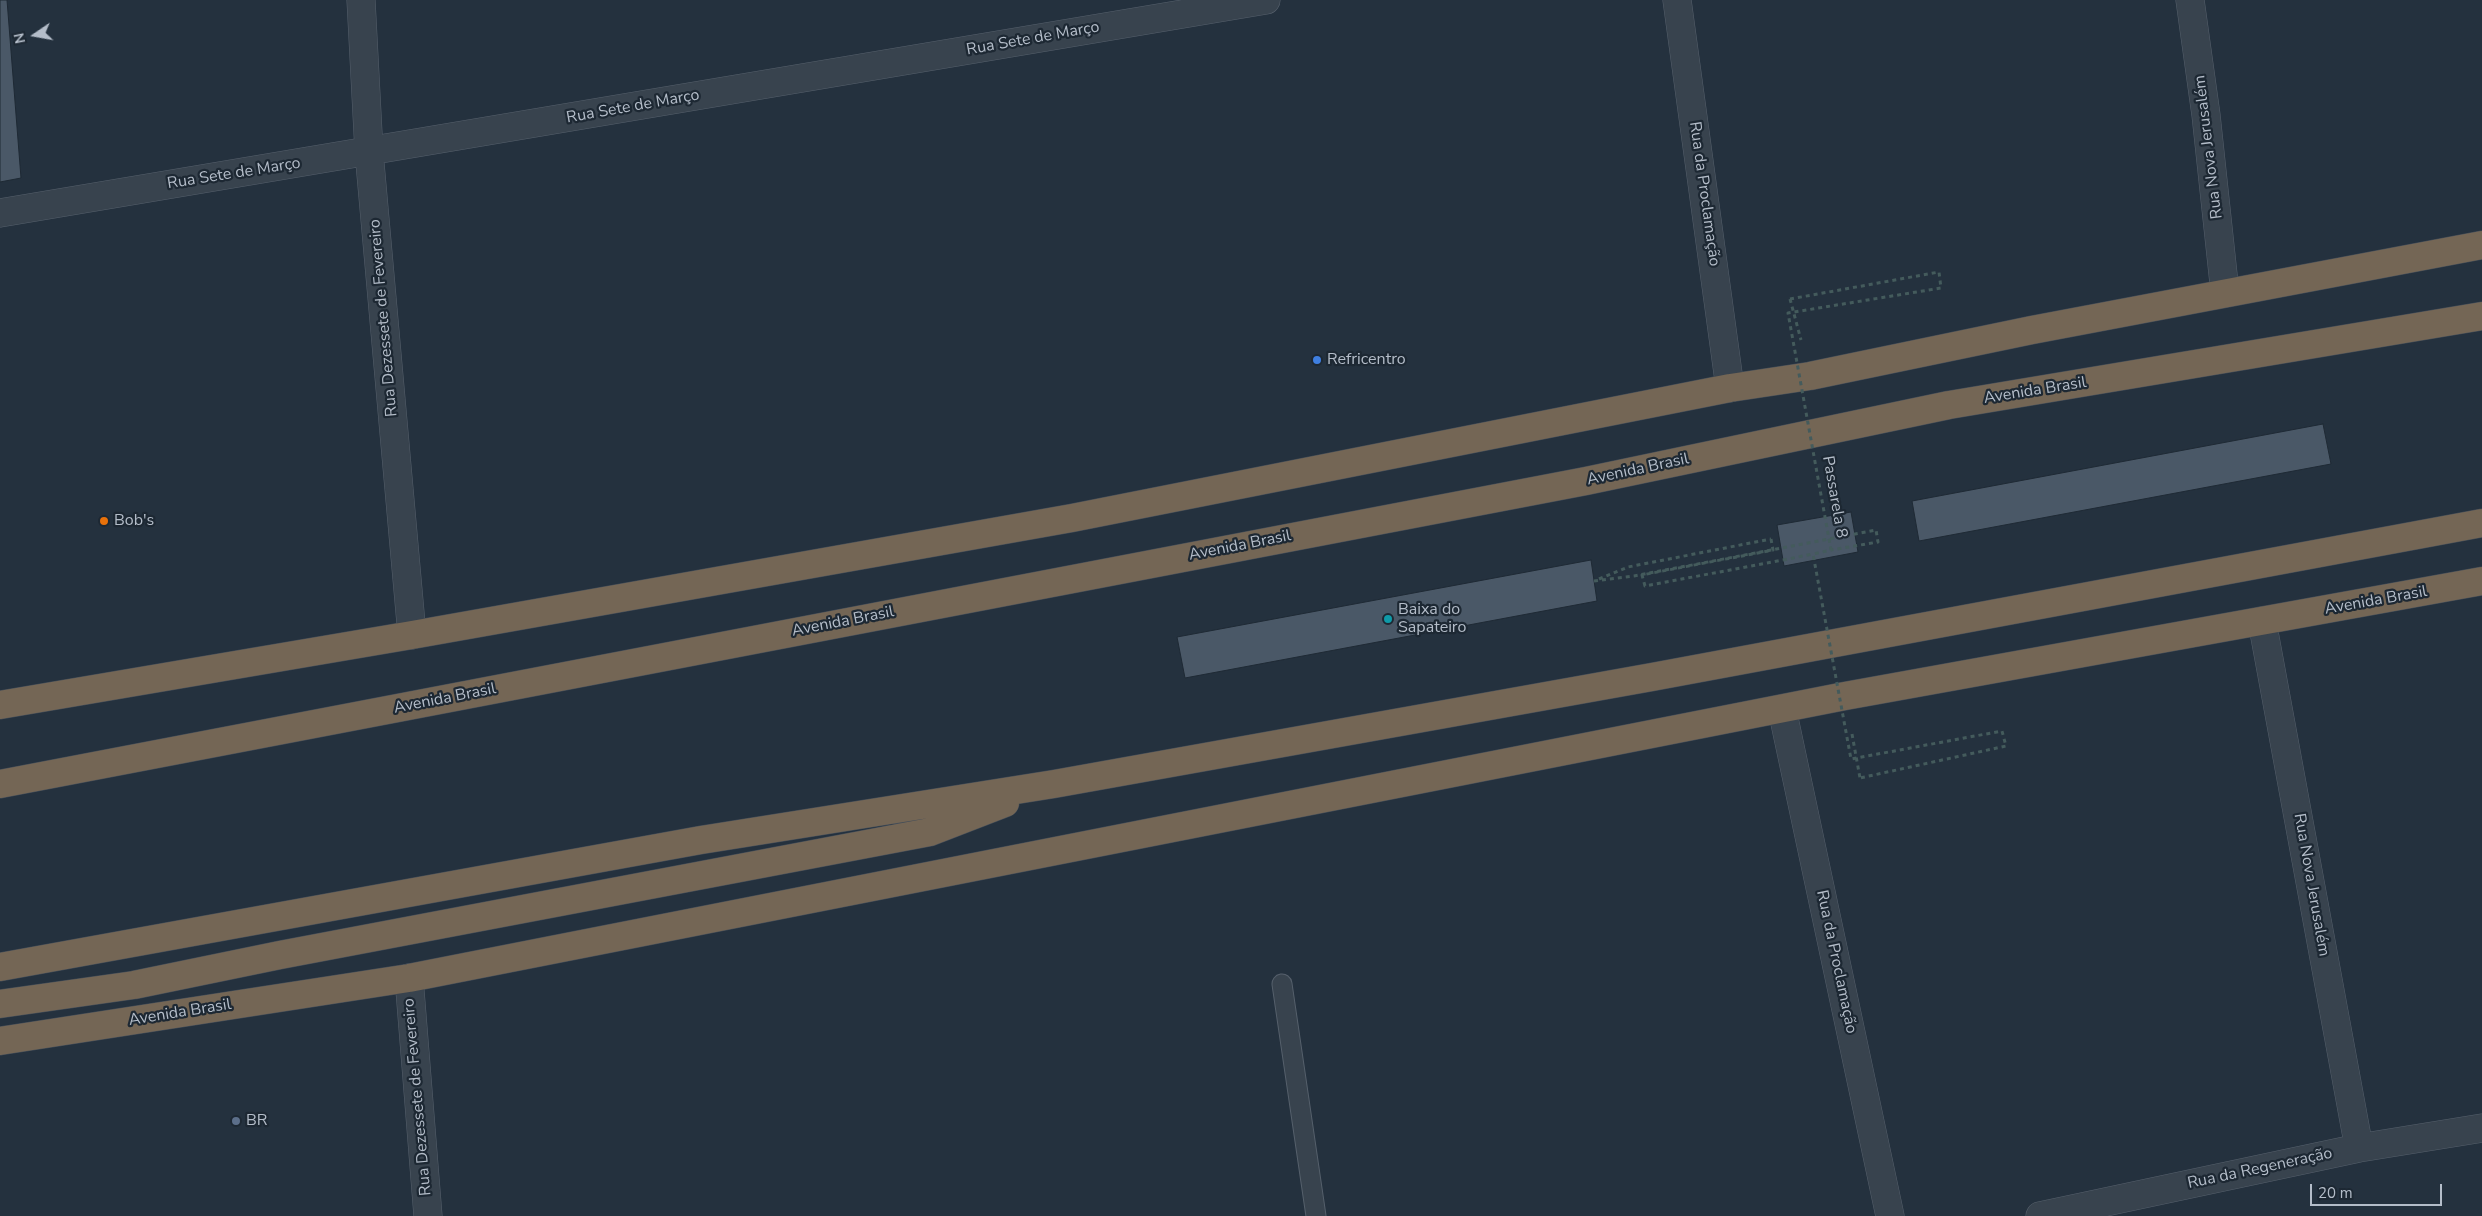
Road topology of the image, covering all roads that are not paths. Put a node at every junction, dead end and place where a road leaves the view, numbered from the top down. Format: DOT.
graph roads {
  1 [pos="361,0"];
  2 [pos="1266,0"];
  3 [pos="1678,0"];
  4 [pos="2190,0"];
  5 [pos="369,152"];
  6 [pos="0,213"];
  7 [pos="2482,245"];
  8 [pos="2225,293"];
  9 [pos="2482,316"];
  10 [pos="1730,388"];
  11 [pos="2482,523"];
  12 [pos="2482,582"];
  13 [pos="2262,621"];
  14 [pos="412,635"];
  15 [pos="0,705"];
  16 [pos="1782,709"];
  17 [pos="0,784"];
  18 [pos="1054,784"];
  19 [pos="0,967"];
  20 [pos="409,978"];
  21 [pos="1282,984"];
  22 [pos="0,1004"];
  23 [pos="0,1041"];
  24 [pos="2482,1128"];
  25 [pos="2359,1148"];
  26 [pos="428,1216"];
  27 [pos="1316,1216"];
  28 [pos="1890,1216"];
  29 [pos="2040,1216"];
  1 -- 5 [label="street, Rua Dezessete de Fevereiro"];
  2 -- 5 [label="street, Rua Sete de Março"];
  3 -- 10 [label="street, Rua da Proclamação"];
  4 -- 8 [label="street, Rua Nova Jerusalém"];
  5 -- 6 [label="street, Rua Sete de Março"];
  5 -- 14 [label="street, Rua Dezessete de Fevereiro"];
  7 -- 8 [label="highway"];
  8 -- 10 [label="highway"];
  9 -- 17 [label="highway, Avenida Brasil"];
  10 -- 14 [label="highway"];
  11 -- 18 [label="highway"];
  12 -- 13 [label="highway, Avenida Brasil"];
  13 -- 16 [label="highway, Avenida Brasil"];
  13 -- 25 [label="street, Rua Nova Jerusalém"];
  14 -- 15 [label="highway"];
  16 -- 20 [label="highway, Avenida Brasil"];
  16 -- 28 [label="street, Rua da Proclamação"];
  18 -- 19 [label="highway"];
  18 -- 22 [label="highway"];
  20 -- 23 [label="highway, Avenida Brasil"];
  20 -- 26 [label="street, Rua Dezessete de Fevereiro"];
  21 -- 27 [label="lane"];
  24 -- 25 [label="street, Rua da Regeneração"];
  25 -- 29 [label="street, Rua da Regeneração"];
}
